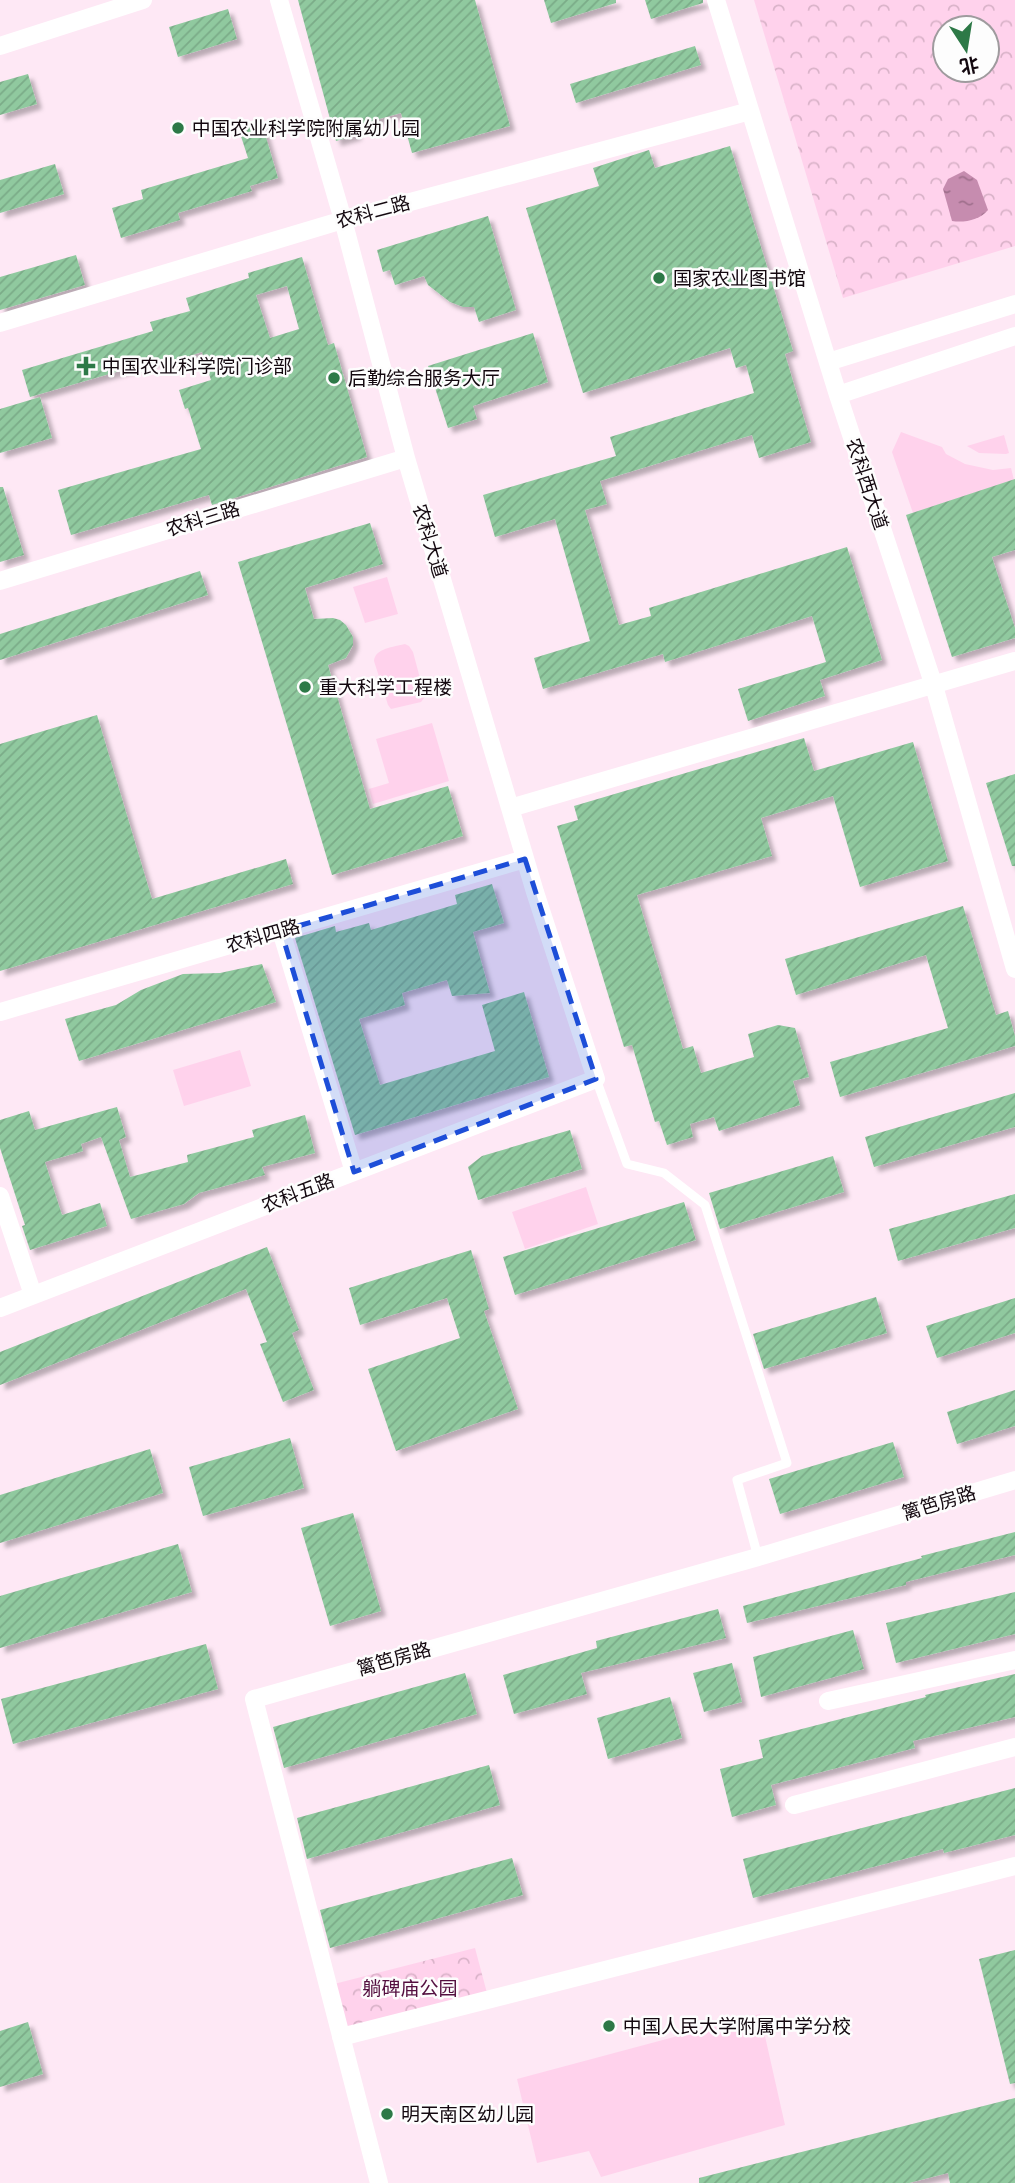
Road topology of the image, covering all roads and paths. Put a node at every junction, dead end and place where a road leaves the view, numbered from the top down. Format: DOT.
graph roads {
  1 [pos="143,0"];
  2 [pos="279,0"];
  3 [pos="716,0"];
  4 [pos="0,46"];
  5 [pos="750,111"];
  6 [pos="343,220"];
  7 [pos="1015,304"];
  8 [pos="0,323"];
  9 [pos="1015,336"];
  10 [pos="828,362"];
  11 [pos="838,395"];
  12 [pos="406,458"];
  13 [pos="0,580"];
  14 [pos="1015,661"];
  15 [pos="934,686"];
  16 [pos="510,808"];
  17 [pos="525,859"];
  18 [pos="281,931"];
  19 [pos="1015,970"];
  20 [pos="0,1012"];
  21 [pos="596,1079"];
  22 [pos="354,1172"];
  23 [pos="0,1196"];
  24 [pos="33,1295"];
  25 [pos="0,1308"];
  26 [pos="1015,1480"];
  27 [pos="758,1557"];
  28 [pos="1015,1660"];
  29 [pos="828,1701"];
  30 [pos="1015,1748"];
  31 [pos="794,1805"];
  32 [pos="1015,1867"];
  33 [pos="341,2037"];
  34 [pos="379,2183"];
  1 -- 4 [label="street"];
  2 -- 6 [label="street, 农科大道"];
  3 -- 5 [label="street, 农科西大道"];
  5 -- 6 [label="street, 农科二路"];
  5 -- 10 [label="street, 农科西大道"];
  6 -- 8 [label="street, 农科二路"];
  6 -- 12 [label="street, 农科大道"];
  7 -- 10 [label="street"];
  9 -- 11 [label="street"];
  10 -- 11 [label="street, 农科西大道"];
  11 -- 15 [label="street, 农科西大道"];
  12 -- 13 [label="street, 农科三路"];
  12 -- 16 [label="street, 农科大道"];
  14 -- 15 [label="street"];
  15 -- 16 [label="street"];
  15 -- 19 [label="street, 农科西大道"];
  16 -- 17 [label="street, 农科大道"];
  17 -- 18 [label="street, 农科四路"];
  17 -- 21 [label="street, 农科大道"];
  18 -- 20 [label="street, 农科四路"];
  18 -- 22 [label="street"];
  21 -- 22 [label="street, 农科五路"];
  21 -- 27 [label="lane"];
  22 -- 24 [label="street, 农科五路"];
  23 -- 24 [label="street"];
  24 -- 25 [label="street, 农科五路"];
  26 -- 27 [label="street, 篱笆房路"];
  27 -- 33 [label="street, 篱笆房路"];
  28 -- 29 [label="street"];
  30 -- 31 [label="street"];
  32 -- 33 [label="street"];
  33 -- 34 [label="street, 篱笆房路"];
}
